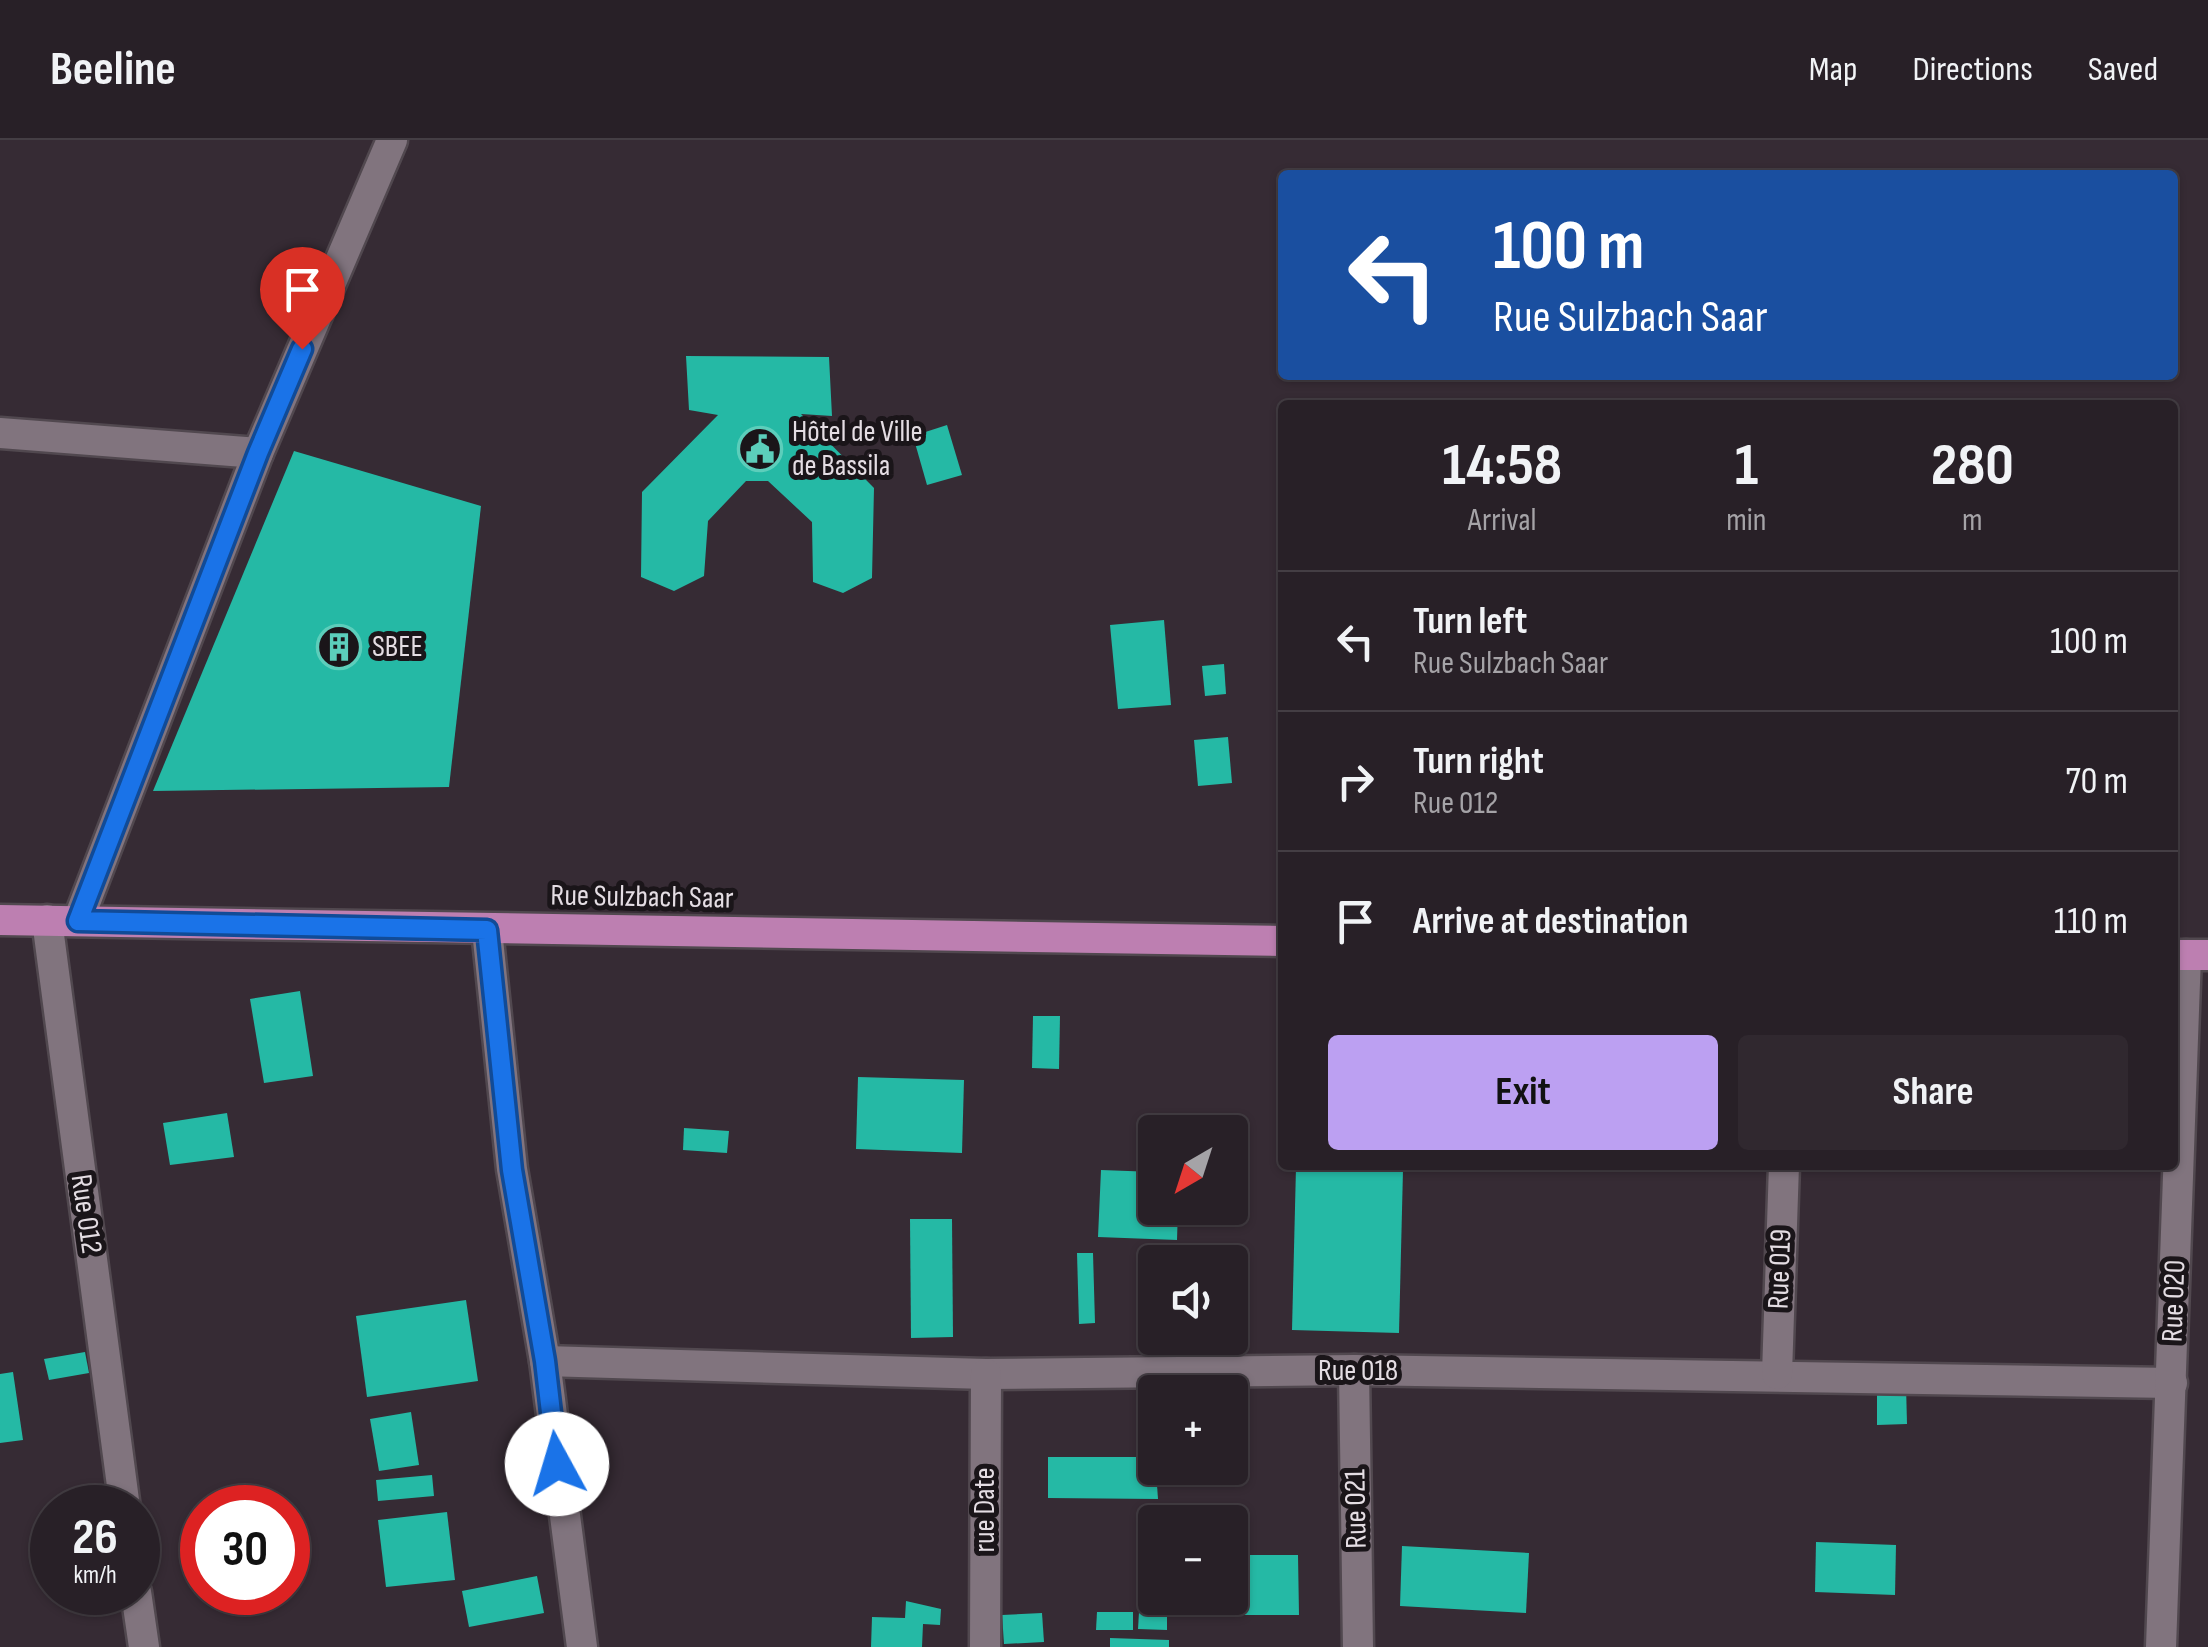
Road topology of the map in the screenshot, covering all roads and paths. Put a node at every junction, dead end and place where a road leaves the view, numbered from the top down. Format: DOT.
graph roads {
  1 [pos="392,140"];
  2 [pos="0,432"];
  3 [pos="258,453"];
  4 [pos="0,920"];
  5 [pos="47,920"];
  6 [pos="78,921"];
  7 [pos="487,930"];
  8 [pos="1278,941"];
  9 [pos="2189,955"];
  10 [pos="1784,1170"];
  11 [pos="545,1361"];
  12 [pos="1354,1370"];
  13 [pos="986,1374"];
  14 [pos="1777,1374"];
  15 [pos="2172,1383"];
  16 [pos="122,1485"];
  17 [pos="139,1615"];
  18 [pos="144,1647"];
  19 [pos="582,1647"];
  20 [pos="984,1647"];
  21 [pos="1358,1647"];
  22 [pos="2162,1647"];
  1 -- 3 [label="street"];
  2 -- 3 [label="street"];
  3 -- 6 [label="street"];
  4 -- 5 [label="highway, Rue Sulzbach Saar"];
  5 -- 6 [label="highway, Rue Sulzbach Saar"];
  5 -- 16 [label="street, Rue 012"];
  6 -- 7 [label="highway, Rue Sulzbach Saar"];
  7 -- 8 [label="highway, Rue Sulzbach Saar"];
  7 -- 11 [label="street"];
  9 -- 15 [label="street, Rue 020"];
  10 -- 14 [label="street, Rue 019"];
  11 -- 13 [label="street, Rue 018"];
  11 -- 19 [label="street"];
  12 -- 13 [label="street, Rue 018"];
  12 -- 14 [label="street, Rue 018"];
  12 -- 21 [label="street, Rue 021"];
  13 -- 20 [label="street, rue Date"];
  14 -- 15 [label="street, Rue 018"];
  15 -- 22 [label="street, Rue 020"];
  17 -- 18 [label="street"];
}
